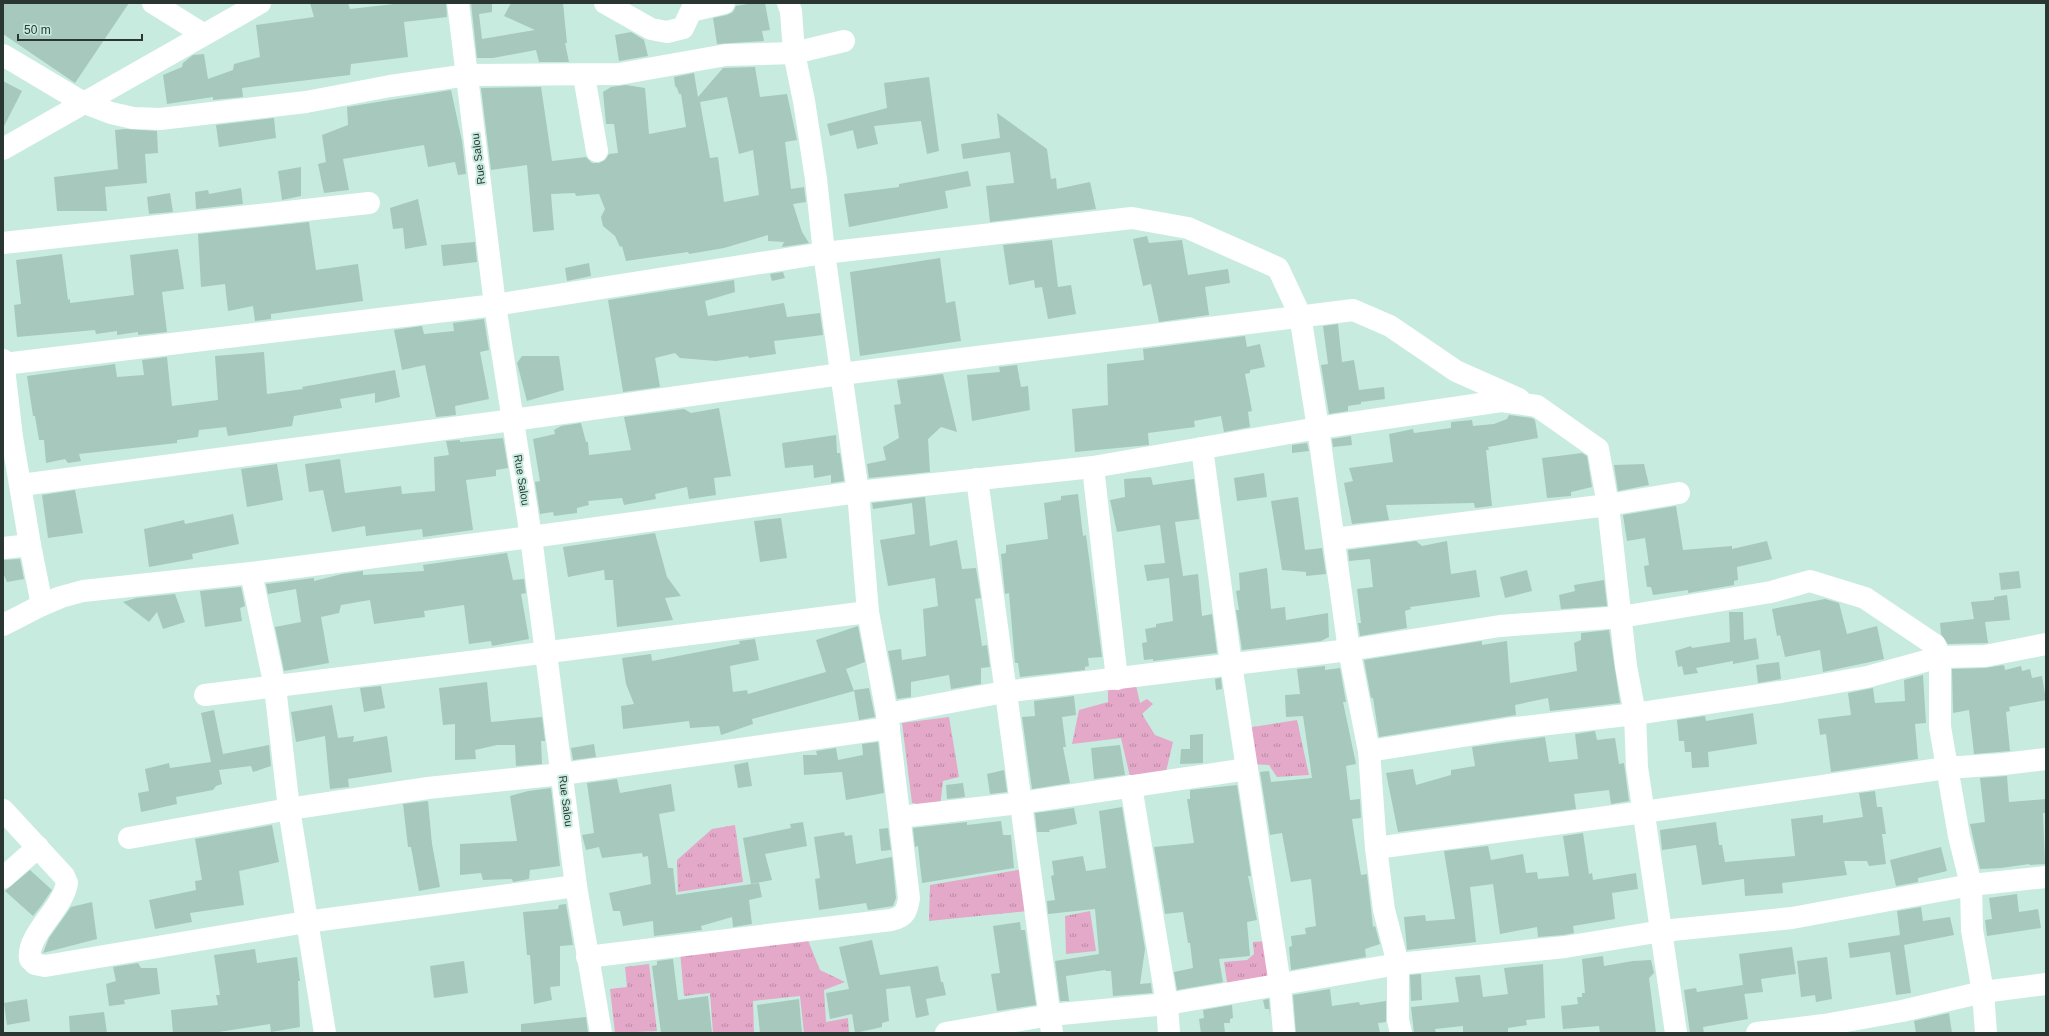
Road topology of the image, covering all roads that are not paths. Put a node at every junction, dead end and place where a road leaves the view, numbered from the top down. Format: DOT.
graph roads {
  1 [pos="153,3"];
  2 [pos="260,3"];
  3 [pos="458,3"];
  4 [pos="604,3"];
  5 [pos="724,3"];
  6 [pos="788,3"];
  7 [pos="203,34"];
  8 [pos="844,40"];
  9 [pos="794,53"];
  10 [pos="3,55"];
  11 [pos="468,75"];
  12 [pos="584,76"];
  13 [pos="82,102"];
  14 [pos="3,149"];
  15 [pos="597,151"];
  16 [pos="369,203"];
  17 [pos="3,243"];
  18 [pos="824,253"];
  19 [pos="495,305"];
  20 [pos="1300,315"];
  21 [pos="3,362"];
  22 [pos="841,374"];
  23 [pos="1537,406"];
  24 [pos="513,420"];
  25 [pos="1318,428"];
  26 [pos="7,437"];
  27 [pos="1202,448"];
  28 [pos="1093,467"];
  29 [pos="977,480"];
  30 [pos="21,485"];
  31 [pos="858,492"];
  32 [pos="1679,493"];
  33 [pos="1608,504"];
  34 [pos="531,537"];
  35 [pos="1334,539"];
  36 [pos="30,545"];
  37 [pos="3,548"];
  38 [pos="251,573"];
  39 [pos="42,605"];
  40 [pos="868,612"];
  41 [pos="1621,617"];
  42 [pos="3,625"];
  43 [pos="2046,644"];
  44 [pos="1349,650"];
  45 [pos="545,654"];
  46 [pos="1940,657"];
  47 [pos="1231,664"];
  48 [pos="1118,679"];
  49 [pos="275,687"];
  50 [pos="1004,692"];
  51 [pos="205,695"];
  52 [pos="1635,714"];
  53 [pos="888,721"];
  54 [pos="1369,751"];
  55 [pos="2046,759"];
  56 [pos="1946,768"];
  57 [pos="1247,769"];
  58 [pos="562,774"];
  59 [pos="1131,786"];
  60 [pos="1020,803"];
  61 [pos="289,809"];
  62 [pos="3,810"];
  63 [pos="1644,812"];
  64 [pos="900,817"];
  65 [pos="129,838"];
  66 [pos="38,847"];
  67 [pos="1376,848"];
  68 [pos="2046,877"];
  69 [pos="3,878"];
  70 [pos="1971,884"];
  71 [pos="576,886"];
  72 [pos="306,922"];
  73 [pos="1662,931"];
  74 [pos="587,957"];
  75 [pos="1398,964"];
  76 [pos="2046,984"];
  77 [pos="1280,985"];
  78 [pos="1983,992"];
  79 [pos="1167,1004"];
  80 [pos="1051,1024"];
  81 [pos="325,1033"];
  82 [pos="601,1033"];
  83 [pos="946,1033"];
  84 [pos="1169,1033"];
  85 [pos="1284,1033"];
  86 [pos="1401,1033"];
  87 [pos="1676,1033"];
  88 [pos="1757,1033"];
  89 [pos="1986,1033"];
  1 -- 7 [label="street"];
  2 -- 7 [label="street"];
  3 -- 11 [label="street, Rue Salou"];
  4 -- 5 [label="street"];
  6 -- 9 [label="street"];
  7 -- 13 [label="street"];
  8 -- 9 [label="street"];
  9 -- 12 [label="street"];
  9 -- 18 [label="street"];
  10 -- 13 [label="street"];
  11 -- 12 [label="street"];
  11 -- 13 [label="street"];
  11 -- 19 [label="street, Rue Salou"];
  12 -- 15 [label="street"];
  13 -- 14 [label="street"];
  16 -- 17 [label="street"];
  18 -- 19 [label="street"];
  18 -- 20 [label="street"];
  18 -- 22 [label="street"];
  19 -- 21 [label="street"];
  19 -- 24 [label="street, Rue Salou"];
  20 -- 22 [label="street"];
  20 -- 23 [label="street"];
  20 -- 25 [label="street"];
  21 -- 26 [label="street"];
  22 -- 24 [label="street"];
  22 -- 31 [label="street"];
  23 -- 25 [label="street"];
  23 -- 33 [label="street"];
  24 -- 30 [label="street"];
  24 -- 34 [label="street, Rue Salou"];
  25 -- 27 [label="street"];
  25 -- 35 [label="street"];
  26 -- 30 [label="street"];
  27 -- 28 [label="street"];
  27 -- 47 [label="street"];
  28 -- 29 [label="street"];
  28 -- 48 [label="street"];
  29 -- 31 [label="street"];
  29 -- 50 [label="street"];
  30 -- 36 [label="street"];
  31 -- 34 [label="street"];
  31 -- 40 [label="street"];
  32 -- 33 [label="street"];
  33 -- 35 [label="street"];
  33 -- 41 [label="street"];
  34 -- 38 [label="street"];
  34 -- 45 [label="street, Rue Salou"];
  35 -- 44 [label="street"];
  36 -- 37 [label="street"];
  36 -- 39 [label="street"];
  38 -- 39 [label="street"];
  38 -- 49 [label="street"];
  39 -- 42 [label="street"];
  40 -- 45 [label="street"];
  40 -- 53 [label="street"];
  41 -- 44 [label="street"];
  41 -- 46 [label="street"];
  41 -- 52 [label="street"];
  43 -- 46 [label="street"];
  44 -- 47 [label="street"];
  44 -- 54 [label="street"];
  45 -- 49 [label="street"];
  45 -- 58 [label="street, Rue Salou"];
  46 -- 52 [label="street"];
  46 -- 56 [label="street"];
  47 -- 48 [label="street"];
  47 -- 57 [label="street"];
  48 -- 50 [label="street"];
  49 -- 51 [label="street"];
  49 -- 61 [label="street"];
  50 -- 53 [label="street"];
  50 -- 60 [label="street"];
  52 -- 54 [label="street"];
  52 -- 63 [label="street"];
  53 -- 58 [label="street"];
  53 -- 64 [label="street"];
  54 -- 67 [label="street"];
  55 -- 56 [label="street"];
  56 -- 63 [label="street"];
  56 -- 70 [label="street"];
  57 -- 59 [label="street"];
  57 -- 77 [label="street"];
  58 -- 61 [label="street"];
  58 -- 71 [label="street, Rue Salou"];
  59 -- 60 [label="street"];
  59 -- 79 [label="street"];
  60 -- 64 [label="street"];
  60 -- 80 [label="street"];
  61 -- 65 [label="street"];
  61 -- 72 [label="street"];
  62 -- 66 [label="street"];
  63 -- 67 [label="street"];
  63 -- 73 [label="street"];
  64 -- 74 [label="street"];
  66 -- 69 [label="street"];
  66 -- 72 [label="street"];
  67 -- 75 [label="street"];
  68 -- 70 [label="street"];
  70 -- 73 [label="street"];
  70 -- 78 [label="street"];
  71 -- 72 [label="street"];
  71 -- 74 [label="street, Rue Salou"];
  72 -- 81 [label="street"];
  73 -- 75 [label="street"];
  73 -- 87 [label="street"];
  74 -- 82 [label="street, Rue Salou"];
  75 -- 77 [label="street"];
  75 -- 86 [label="street"];
  76 -- 78 [label="street"];
  77 -- 79 [label="street"];
  77 -- 85 [label="street"];
  78 -- 88 [label="street"];
  78 -- 89 [label="street"];
  79 -- 80 [label="street"];
  79 -- 84 [label="street"];
  80 -- 83 [label="street"];
}
